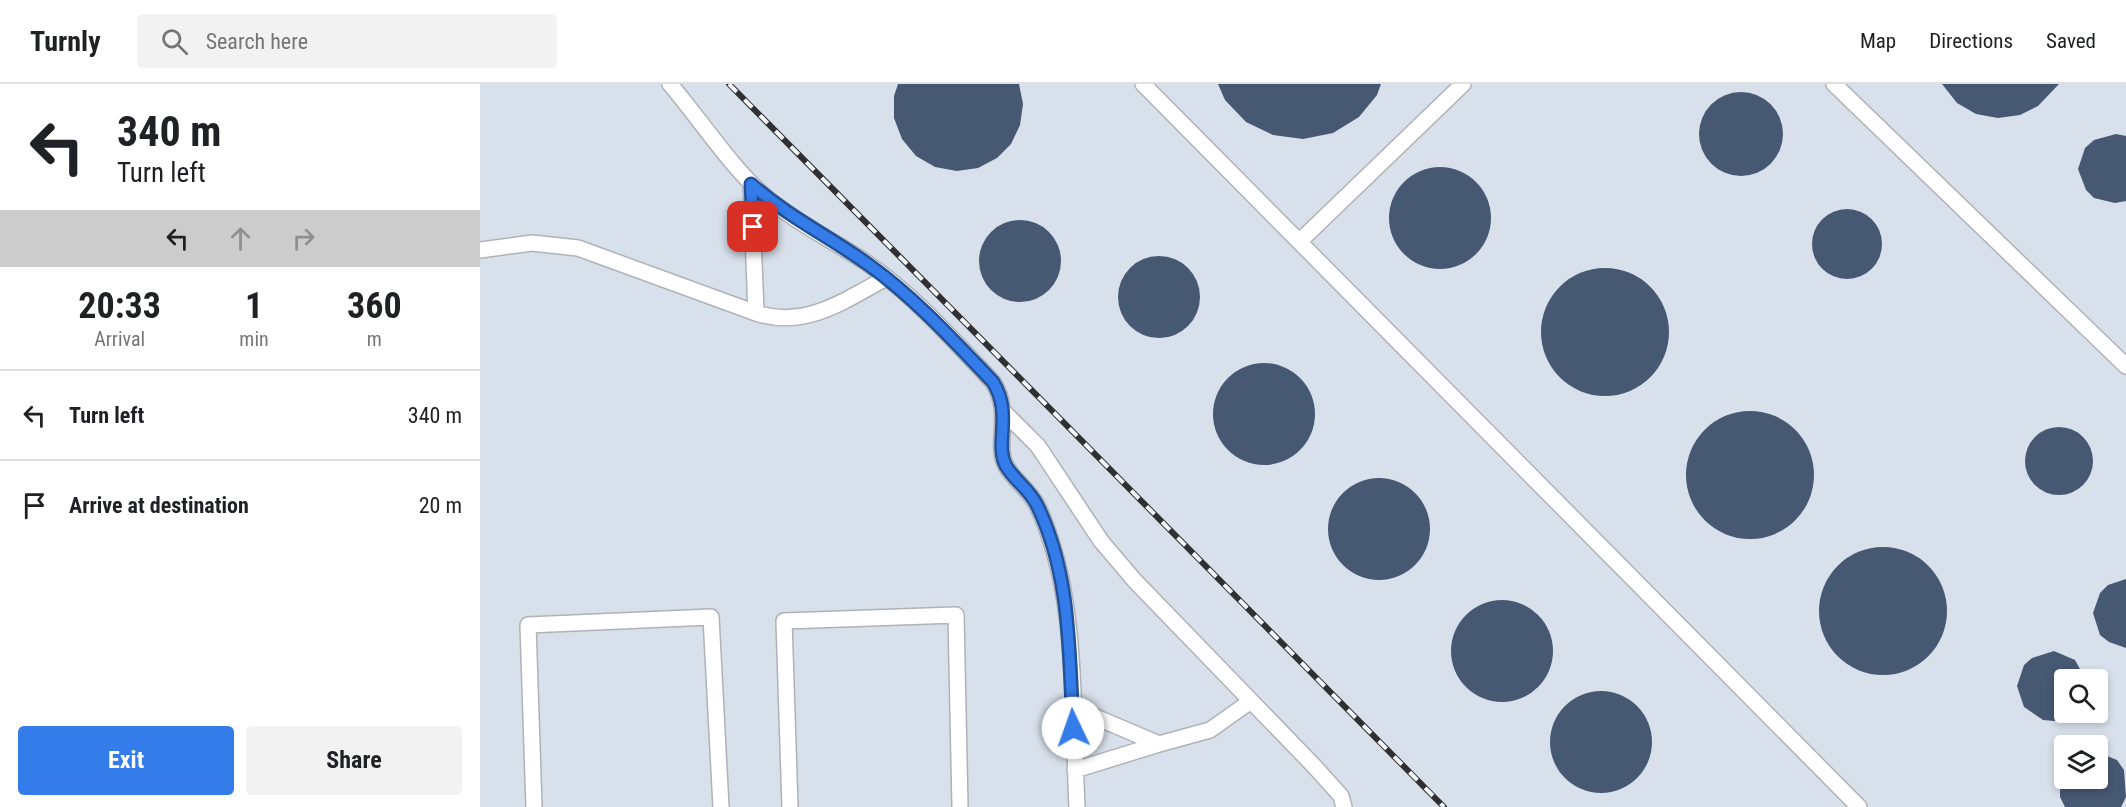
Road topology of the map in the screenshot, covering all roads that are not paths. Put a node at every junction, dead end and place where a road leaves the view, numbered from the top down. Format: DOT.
graph roads {
  1 [pos="670,84"];
  2 [pos="1143,84"];
  3 [pos="1463,84"];
  4 [pos="1834,84"];
  5 [pos="751,184"];
  6 [pos="1300,241"];
  7 [pos="480,250"];
  8 [pos="886,278"];
  9 [pos="756,313"];
  10 [pos="2126,366"];
  11 [pos="1004,412"];
  12 [pos="1251,701"];
  13 [pos="1072,707"];
  14 [pos="1159,744"];
  15 [pos="1075,771"];
  16 [pos="534,807"];
  17 [pos="721,807"];
  18 [pos="789,807"];
  19 [pos="960,807"];
  20 [pos="1077,807"];
  21 [pos="1344,807"];
  22 [pos="1859,807"];
  1 -- 5 [label="lane"];
  2 -- 6 [label="lane"];
  3 -- 6 [label="lane"];
  4 -- 10 [label="lane"];
  5 -- 8 [label="lane"];
  5 -- 9 [label="lane"];
  6 -- 22 [label="lane"];
  7 -- 9 [label="lane"];
  8 -- 9 [label="lane"];
  8 -- 11 [label="lane"];
  11 -- 12 [label="lane"];
  11 -- 13 [label="lane"];
  12 -- 14 [label="lane"];
  12 -- 21 [label="lane"];
  13 -- 14 [label="lane"];
  13 -- 15 [label="lane"];
  14 -- 15 [label="lane"];
  15 -- 20 [label="lane"];
  16 -- 17 [label="lane"];
  18 -- 19 [label="lane"];
}
